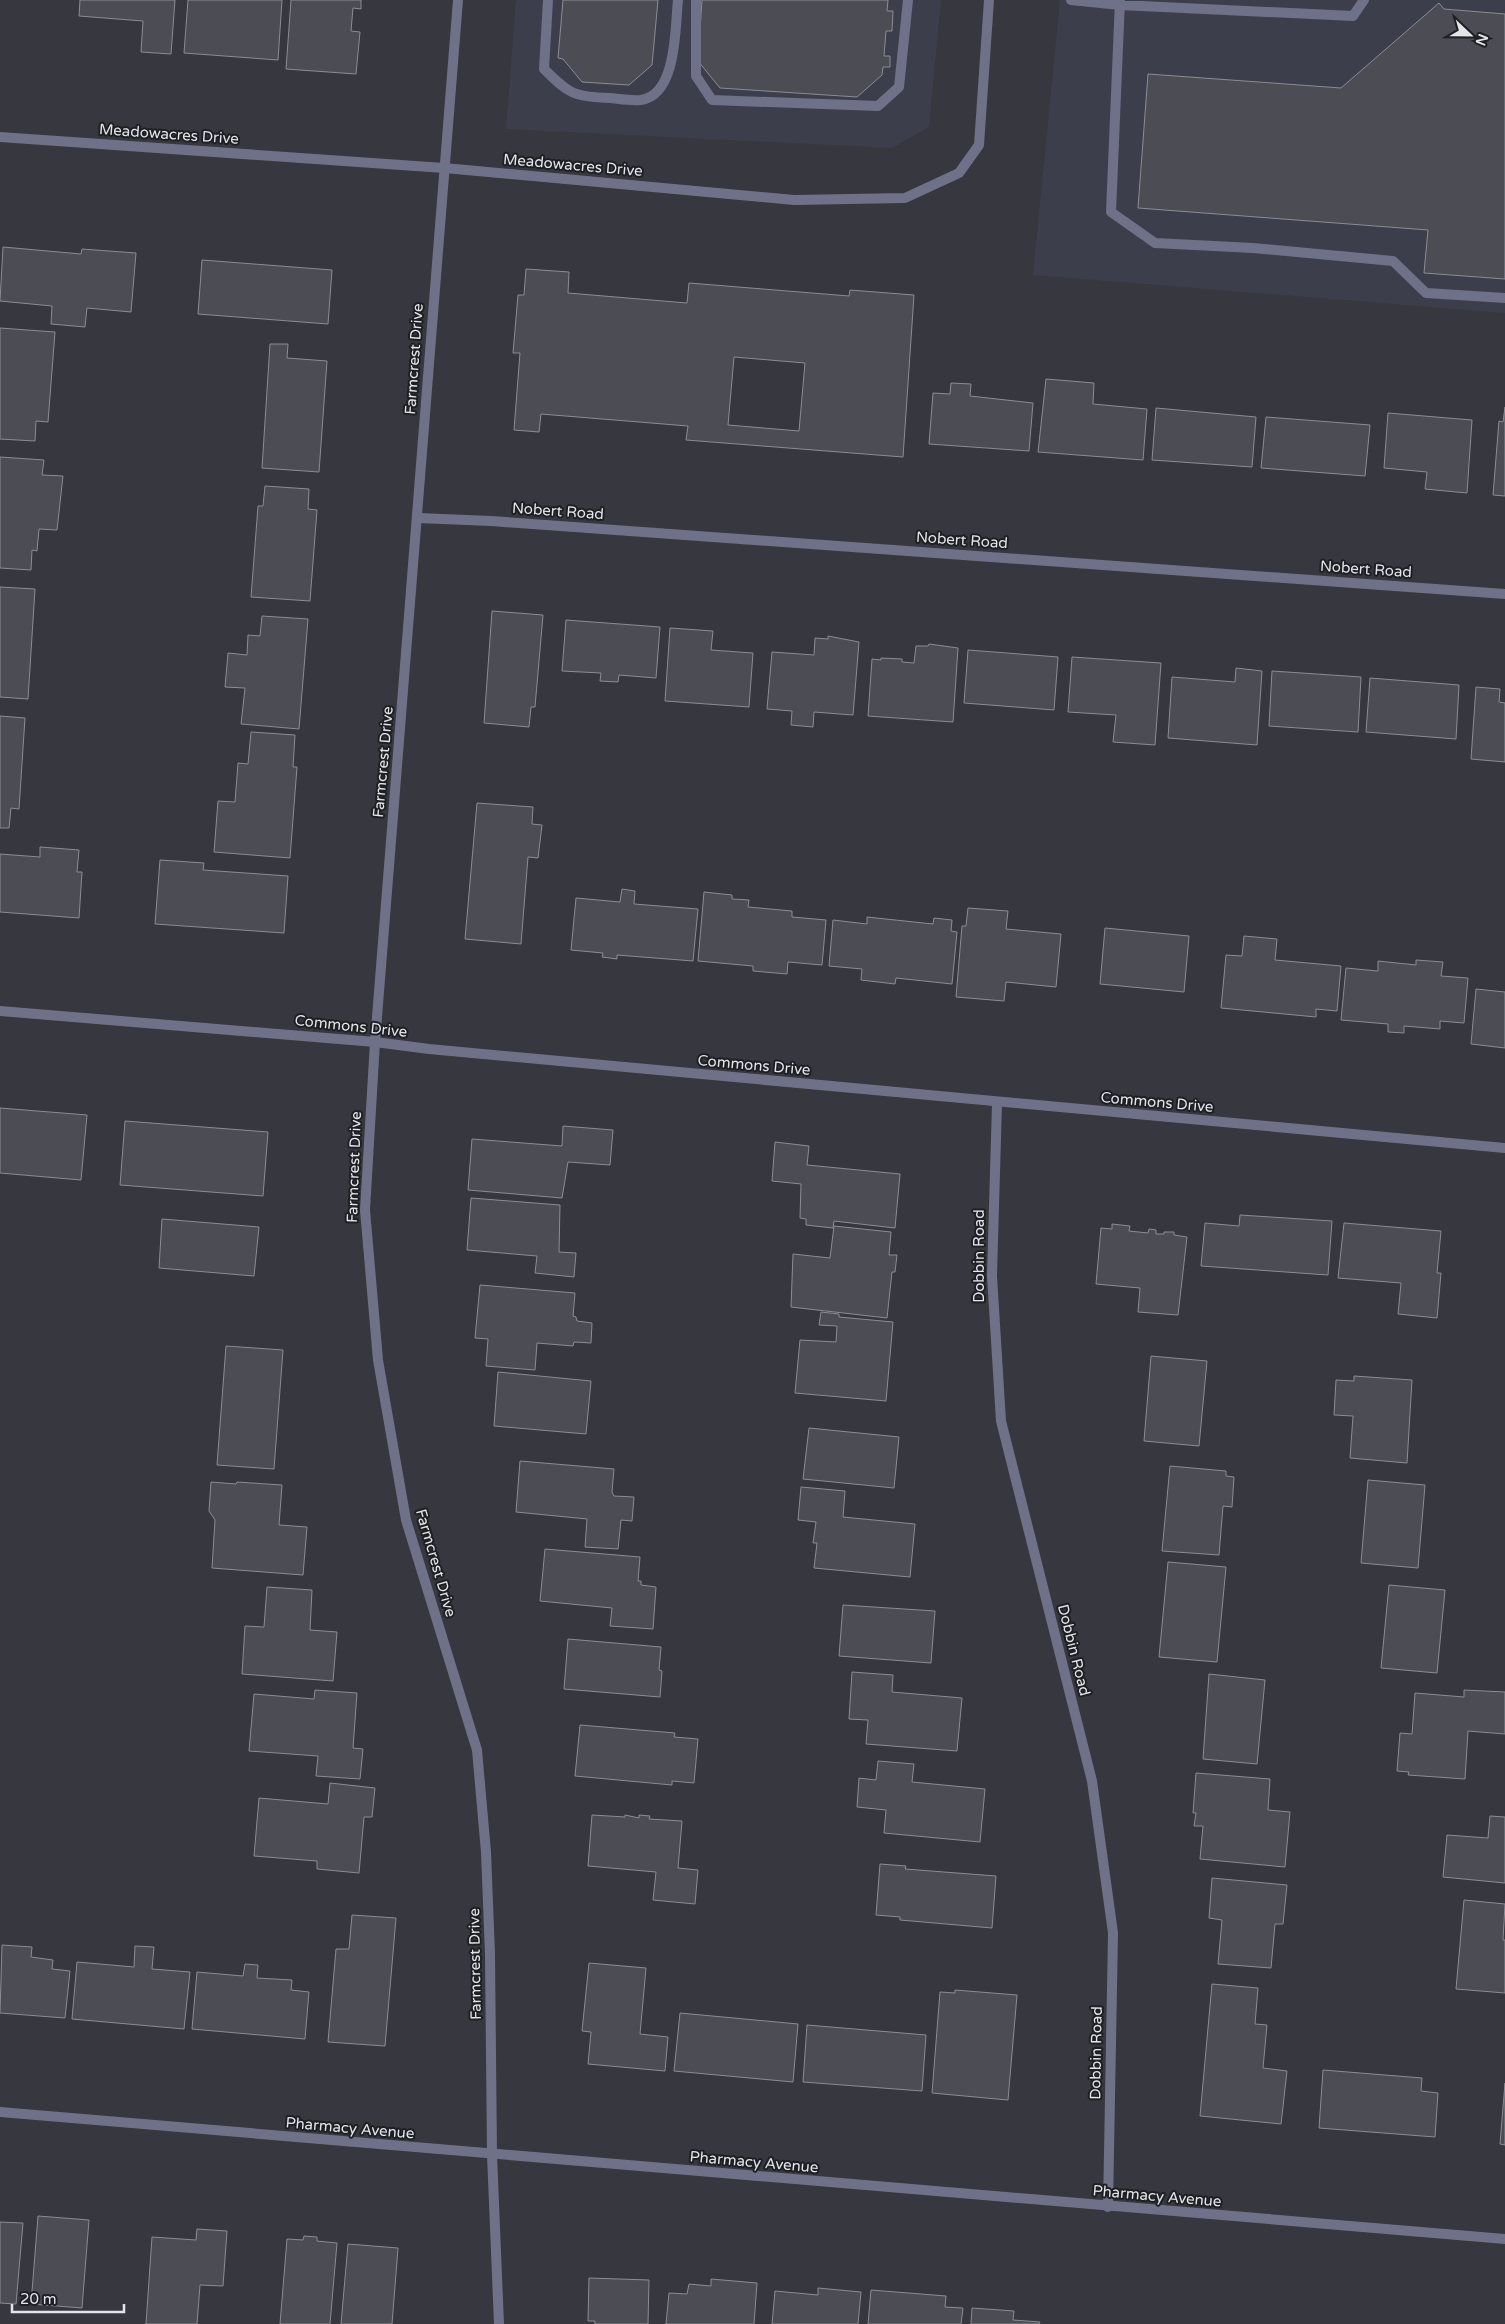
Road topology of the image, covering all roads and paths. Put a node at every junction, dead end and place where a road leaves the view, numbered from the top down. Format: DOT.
graph roads {
  1 [pos="458,0"];
  2 [pos="548,0"];
  3 [pos="678,0"];
  4 [pos="696,0"];
  5 [pos="908,0"];
  6 [pos="989,0"];
  7 [pos="1071,0"];
  8 [pos="1364,0"];
  9 [pos="1120,2"];
  10 [pos="0,137"];
  11 [pos="444,168"];
  12 [pos="1505,298"];
  13 [pos="418,518"];
  14 [pos="1505,594"];
  15 [pos="0,1011"];
  16 [pos="375,1042"];
  17 [pos="997,1103"];
  18 [pos="1505,1148"];
  19 [pos="0,2112"];
  20 [pos="492,2155"];
  21 [pos="1108,2207"];
  22 [pos="1505,2239"];
  23 [pos="499,2324"];
  1 -- 11 [label="street, Farmcrest Drive"];
  2 -- 3 [label="street"];
  4 -- 5 [label="street"];
  6 -- 11 [label="street, Meadowacres Drive"];
  7 -- 9 [label="street"];
  8 -- 9 [label="street"];
  9 -- 12 [label="street"];
  10 -- 11 [label="street, Meadowacres Drive"];
  11 -- 13 [label="street, Farmcrest Drive"];
  13 -- 14 [label="street, Nobert Road"];
  13 -- 16 [label="street, Farmcrest Drive"];
  15 -- 16 [label="street, Commons Drive"];
  16 -- 17 [label="street, Commons Drive"];
  16 -- 20 [label="street, Farmcrest Drive"];
  17 -- 18 [label="street, Commons Drive"];
  17 -- 21 [label="street, Dobbin Road"];
  19 -- 20 [label="street, Pharmacy Avenue"];
  20 -- 21 [label="street, Pharmacy Avenue"];
  20 -- 23 [label="street, Farmcrest Drive"];
  21 -- 22 [label="street, Pharmacy Avenue"];
}
